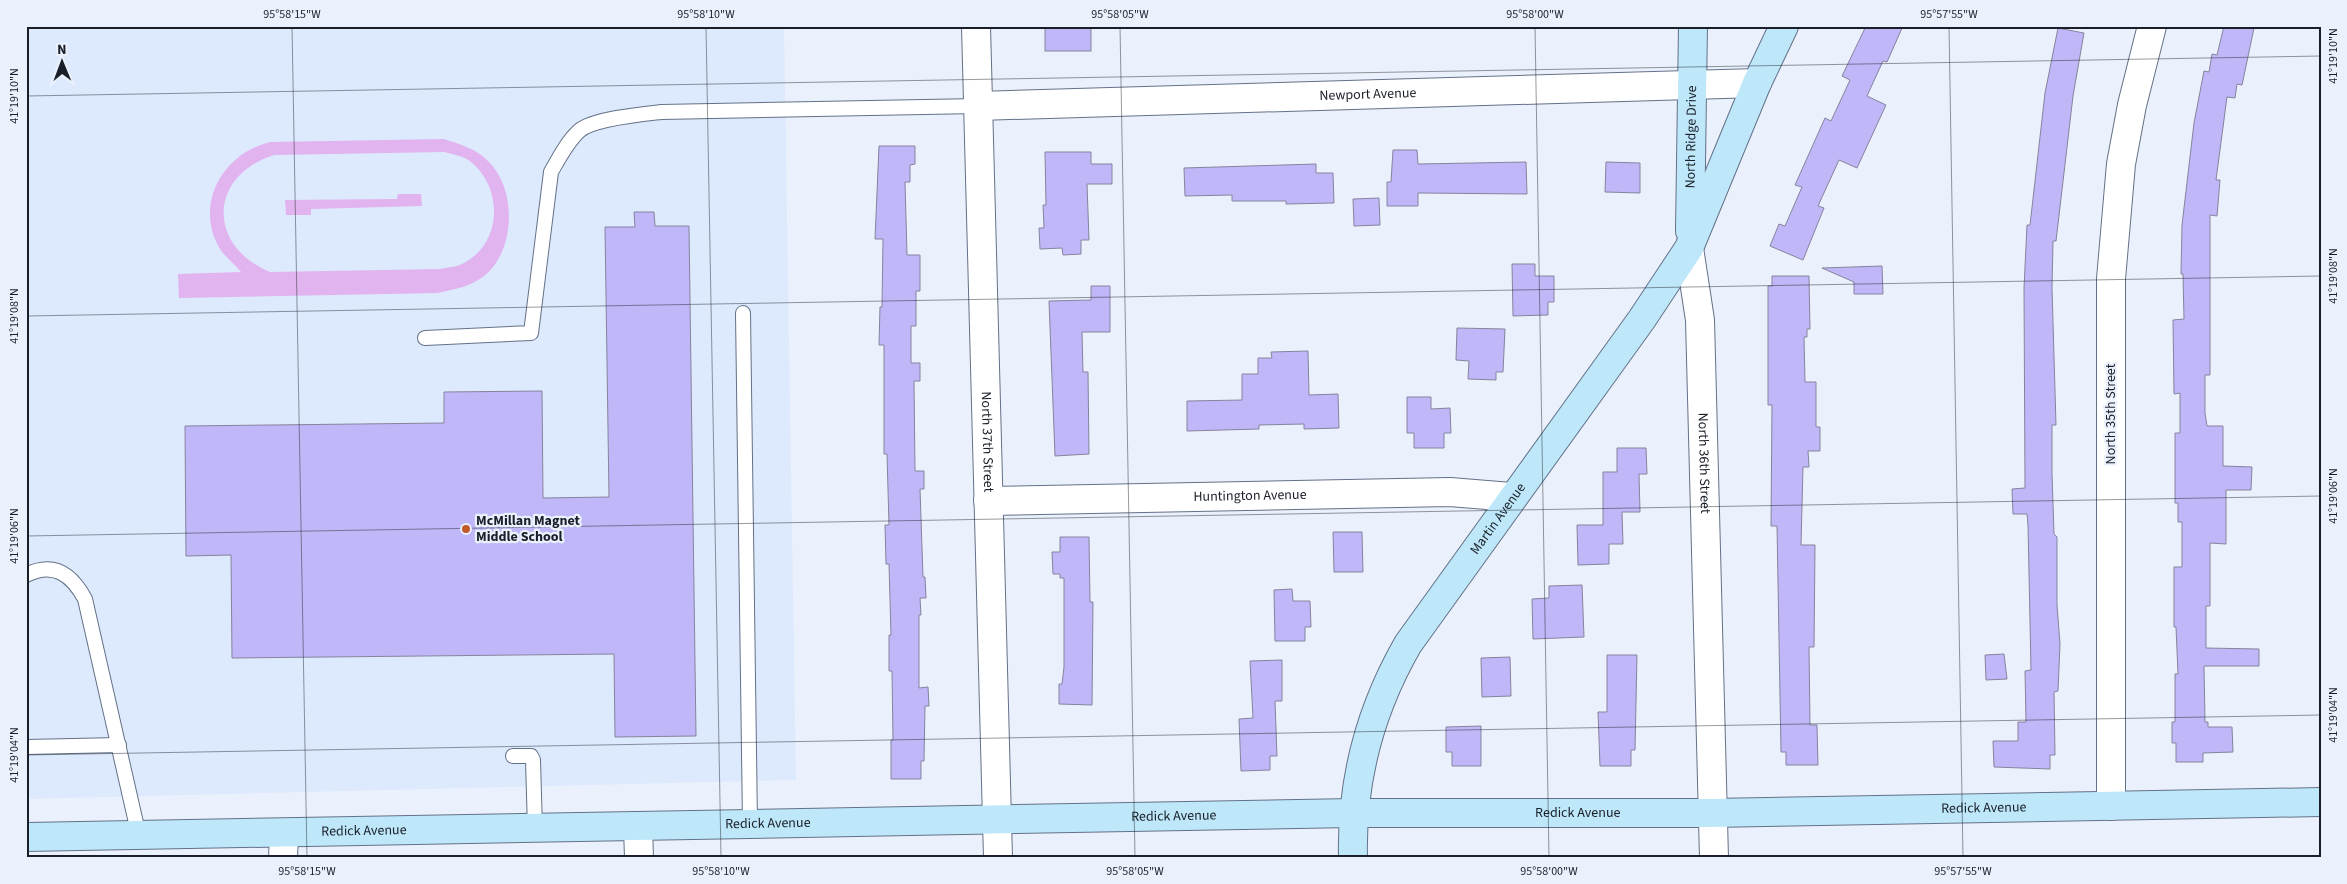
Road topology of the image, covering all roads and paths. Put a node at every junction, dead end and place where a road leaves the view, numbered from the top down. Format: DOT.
graph roads {
  1 [pos="976,26"];
  2 [pos="1693,26"];
  3 [pos="1784,26"];
  4 [pos="2152,26"];
  5 [pos="1757,82"];
  6 [pos="1694,84"];
  7 [pos="978,106"];
  8 [pos="1689,248"];
  9 [pos="743,313"];
  10 [pos="425,338"];
  11 [pos="1511,497"];
  12 [pos="988,501"];
  13 [pos="26,575"];
  14 [pos="119,746"];
  15 [pos="26,747"];
  16 [pos="513,756"];
  17 [pos="2321,802"];
  18 [pos="2111,806"];
  19 [pos="1353,813"];
  20 [pos="1712,813"];
  21 [pos="997,820"];
  22 [pos="750,825"];
  23 [pos="638,827"];
  24 [pos="535,829"];
  25 [pos="139,836"];
  26 [pos="26,838"];
  27 [pos="283,845"];
  28 [pos="639,858"];
  29 [pos="998,858"];
  30 [pos="1353,858"];
  31 [pos="1714,858"];
  1 -- 7 [label="street, North 37th Street"];
  2 -- 6 [label="street, North Ridge Drive"];
  3 -- 5 [label="street"];
  4 -- 18 [label="street, North 35th Street"];
  5 -- 6 [label="street, Newport Avenue"];
  5 -- 8 [label="street"];
  6 -- 7 [label="street, Newport Avenue"];
  6 -- 8 [label="street, North Ridge Drive"];
  7 -- 10 [label="lane"];
  7 -- 12 [label="street, North 37th Street"];
  8 -- 11 [label="street, Martin Avenue"];
  8 -- 20 [label="street, North 36th Street"];
  9 -- 22 [label="lane"];
  11 -- 12 [label="street, Huntington Avenue"];
  11 -- 19 [label="street, Martin Avenue"];
  12 -- 21 [label="street, North 37th Street"];
  13 -- 14 [label="lane"];
  14 -- 15 [label="lane"];
  14 -- 25 [label="lane"];
  16 -- 24 [label="lane"];
  17 -- 18 [label="street, Redick Avenue"];
  18 -- 20 [label="street, Redick Avenue"];
  19 -- 20 [label="street, Redick Avenue"];
  19 -- 21 [label="street, Redick Avenue"];
  19 -- 30 [label="street, Martin Avenue"];
  20 -- 31 [label="street, North 36th Street"];
  21 -- 22 [label="street, Redick Avenue"];
  21 -- 29 [label="street, North 37th Street"];
  22 -- 23 [label="street, Redick Avenue"];
  23 -- 24 [label="street, Redick Avenue"];
  23 -- 28 [label="street"];
  24 -- 27 [label="street, Redick Avenue"];
  25 -- 26 [label="street, Redick Avenue"];
  25 -- 27 [label="street, Redick Avenue"];
}
